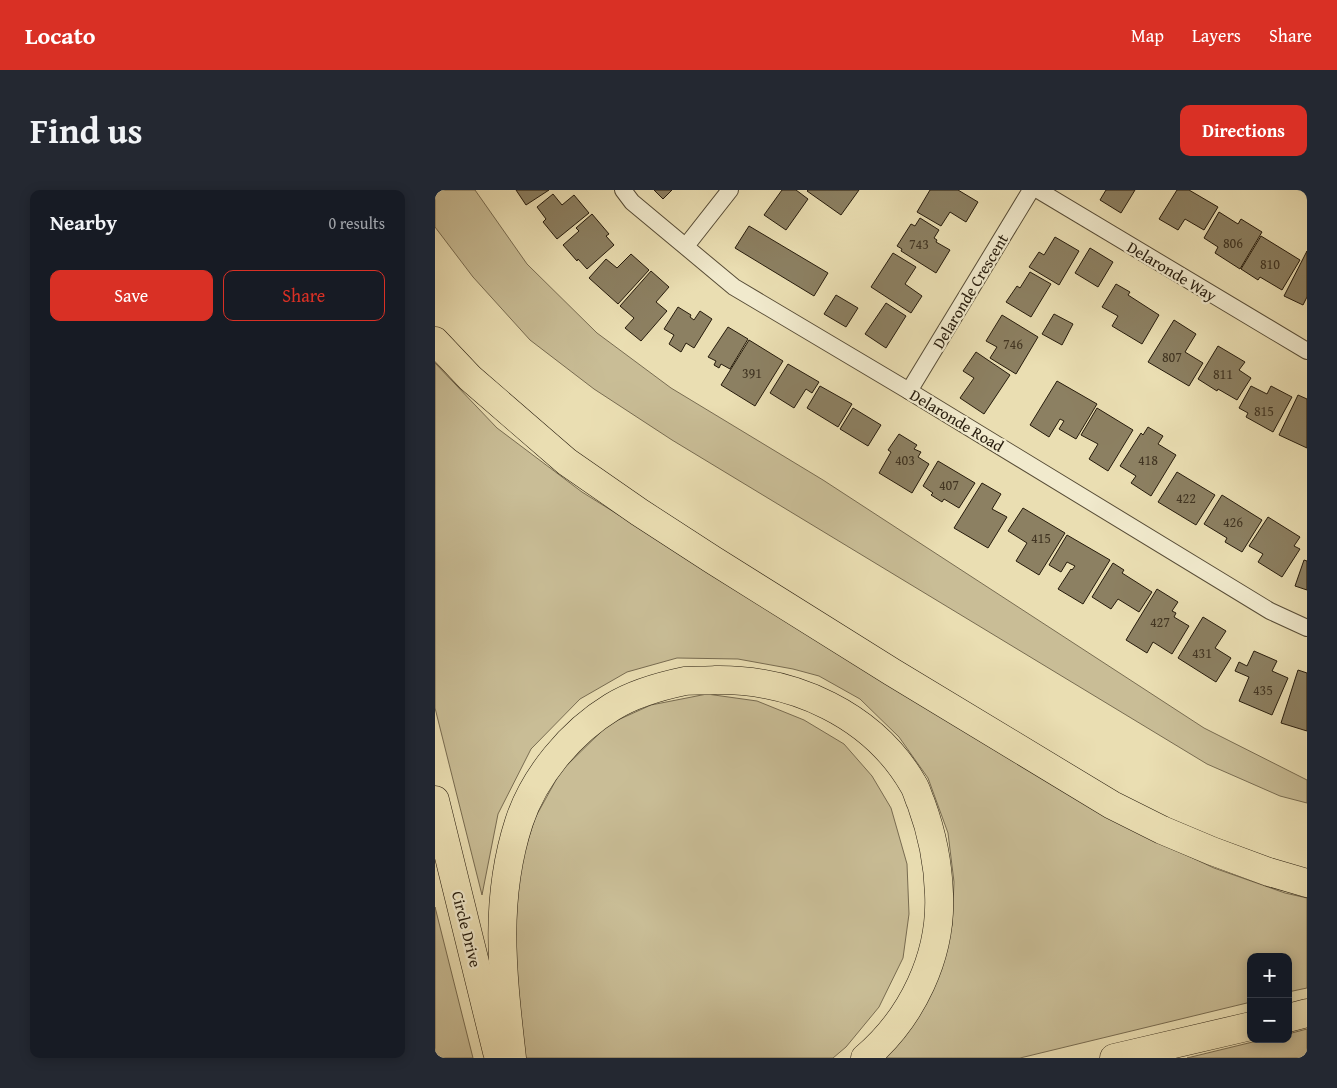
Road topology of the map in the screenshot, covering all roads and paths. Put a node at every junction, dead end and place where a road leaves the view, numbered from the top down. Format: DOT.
graph roads {
  1 [pos="623,190"];
  2 [pos="729,190"];
  3 [pos="1031,190"];
  4 [pos="1038,190"];
  5 [pos="686,246"];
  6 [pos="435,341"];
  7 [pos="1307,351"];
  8 [pos="909,391"];
  9 [pos="1307,628"];
  10 [pos="435,800"];
  11 [pos="1307,883"];
  12 [pos="1307,1014"];
  13 [pos="1292,1017"];
  14 [pos="1247,1027"];
  15 [pos="499,1058"];
  16 [pos="512,1058"];
  17 [pos="865,1058"];
  18 [pos="1114,1058"];
  1 -- 5 [label="street, Delaronde Road"];
  2 -- 5 [label="street"];
  3 -- 8 [label="street, Delaronde Crescent"];
  4 -- 7 [label="street, Delaronde Way"];
  5 -- 8 [label="street, Delaronde Road"];
  6 -- 11 [label="highway"];
  8 -- 9 [label="street, Delaronde Road"];
  10 -- 15 [label="highway, Circle Drive"];
  12 -- 13 [label="highway"];
  14 -- 18 [label="highway"];
  16 -- 17 [label="highway"];
}
